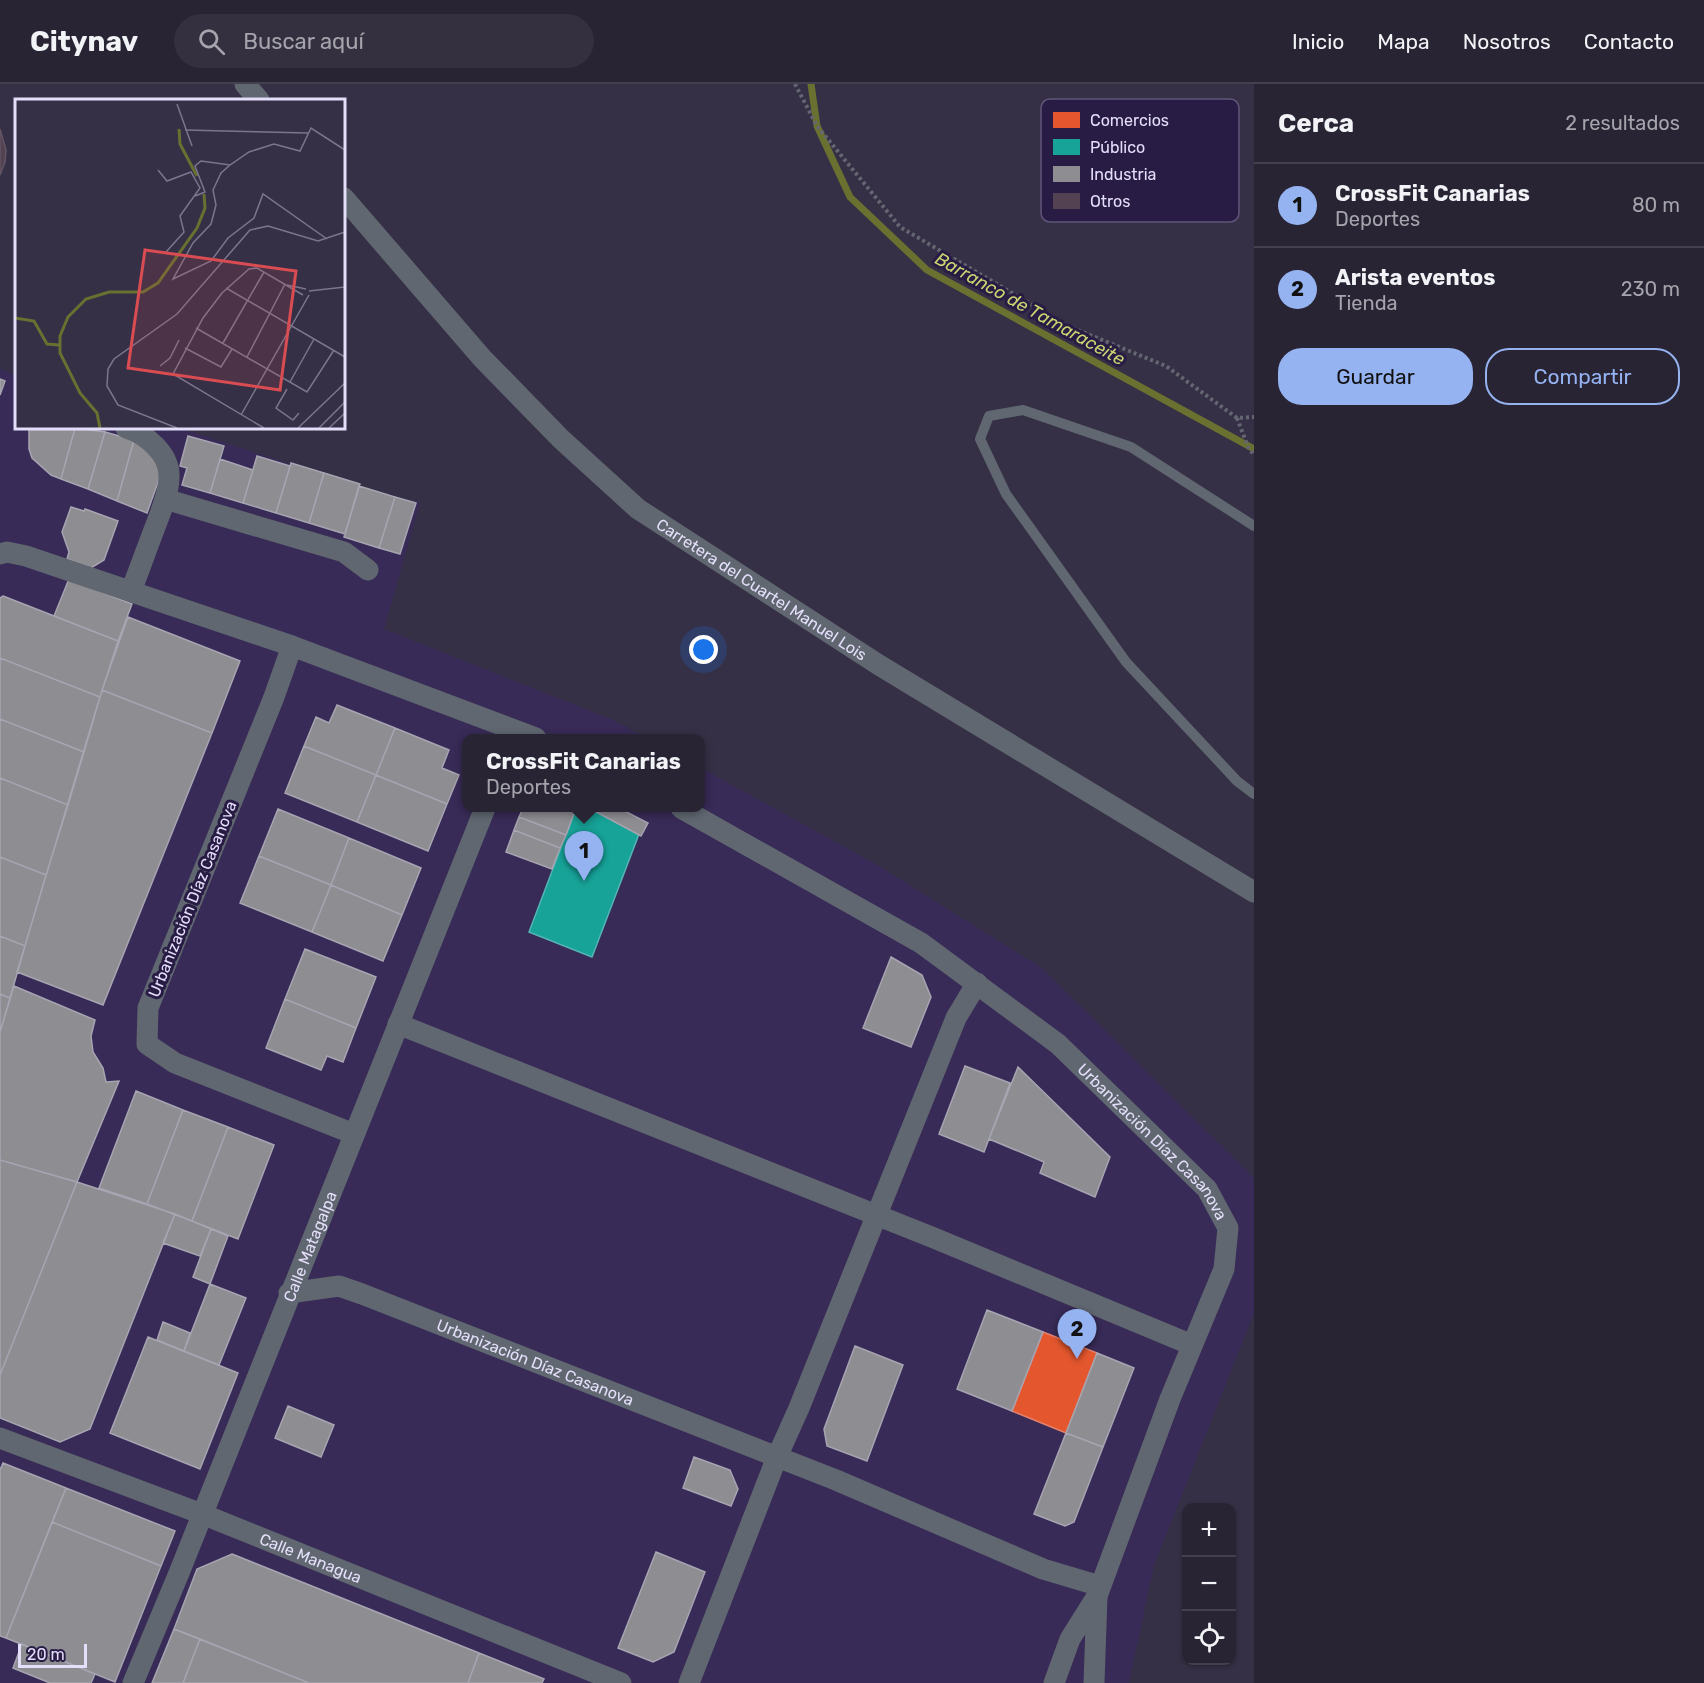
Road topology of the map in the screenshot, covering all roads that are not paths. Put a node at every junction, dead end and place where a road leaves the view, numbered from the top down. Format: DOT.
graph roads {
  1 [pos="245,84"];
  2 [pos="258,99"];
  3 [pos="345,199"];
  4 [pos="130,429"];
  5 [pos="165,499"];
  6 [pos="1254,526"];
  7 [pos="0,554"];
  8 [pos="368,570"];
  9 [pos="131,591"];
  10 [pos="292,646"];
  11 [pos="514,734"];
  12 [pos="1254,794"];
  13 [pos="483,812"];
  14 [pos="690,812"];
  15 [pos="1254,891"];
  16 [pos="976,983"];
  17 [pos="398,1024"];
  18 [pos="354,1134"];
  19 [pos="875,1215"];
  20 [pos="289,1293"];
  21 [pos="1192,1345"];
  22 [pos="0,1438"];
  23 [pos="777,1457"];
  24 [pos="202,1514"];
  25 [pos="1098,1591"];
  26 [pos="133,1683"];
  27 [pos="621,1683"];
  28 [pos="689,1683"];
  29 [pos="1054,1683"];
  30 [pos="1094,1683"];
  1 -- 2 [label="street"];
  3 -- 15 [label="street, Carretera del Cuartel Manuel Lois"];
  4 -- 5 [label="street"];
  5 -- 8 [label="street"];
  5 -- 9 [label="street"];
  6 -- 12 [label="lane"];
  7 -- 9 [label="street"];
  9 -- 10 [label="street"];
  10 -- 11 [label="street"];
  10 -- 18 [label="street, Urbanización Díaz Casanova"];
  13 -- 17 [label="street, Calle Matagalpa"];
  14 -- 16 [label="street, Urbanización Díaz Casanova"];
  16 -- 19 [label="street"];
  16 -- 21 [label="street, Urbanización Díaz Casanova"];
  17 -- 18 [label="street, Calle Matagalpa"];
  17 -- 19 [label="street"];
  18 -- 20 [label="street, Calle Matagalpa"];
  19 -- 21 [label="street"];
  19 -- 23 [label="street"];
  20 -- 23 [label="street, Urbanización Díaz Casanova"];
  20 -- 24 [label="street, Calle Matagalpa"];
  21 -- 25 [label="street, Urbanización Díaz Casanova"];
  22 -- 24 [label="street, Calle Managua"];
  23 -- 25 [label="street, Urbanización Díaz Casanova"];
  23 -- 28 [label="street"];
  24 -- 26 [label="street, Calle Matagalpa"];
  24 -- 27 [label="street, Calle Managua"];
  25 -- 29 [label="street, Urbanización Díaz Casanova"];
  25 -- 30 [label="street, Urbanización Díaz Casanova"];
}
